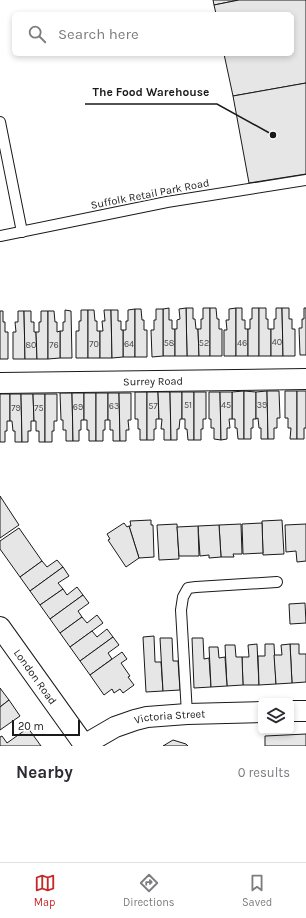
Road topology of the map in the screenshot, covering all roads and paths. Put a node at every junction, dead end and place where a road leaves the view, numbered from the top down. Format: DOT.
graph roads {
  1 [pos="0,122"];
  2 [pos="306,180"];
  3 [pos="22,232"];
  4 [pos="0,236"];
  5 [pos="306,379"];
  6 [pos="0,383"];
  7 [pos="276,582"];
  8 [pos="0,627"];
  9 [pos="294,711"];
  10 [pos="306,711"];
  11 [pos="258,712"];
  12 [pos="187,714"];
  13 [pos="84,745"];
  1 -- 3 [label="lane"];
  2 -- 3 [label="lane, Suffolk Retail Park Road"];
  3 -- 4 [label="lane, Suffolk Retail Park Road"];
  5 -- 6 [label="street, Surrey Road"];
  7 -- 12 [label="lane"];
  8 -- 13 [label="street, London Road"];
  9 -- 10 [label="street"];
  11 -- 12 [label="street, Victoria Street"];
  12 -- 13 [label="street, Victoria Street"];
}
